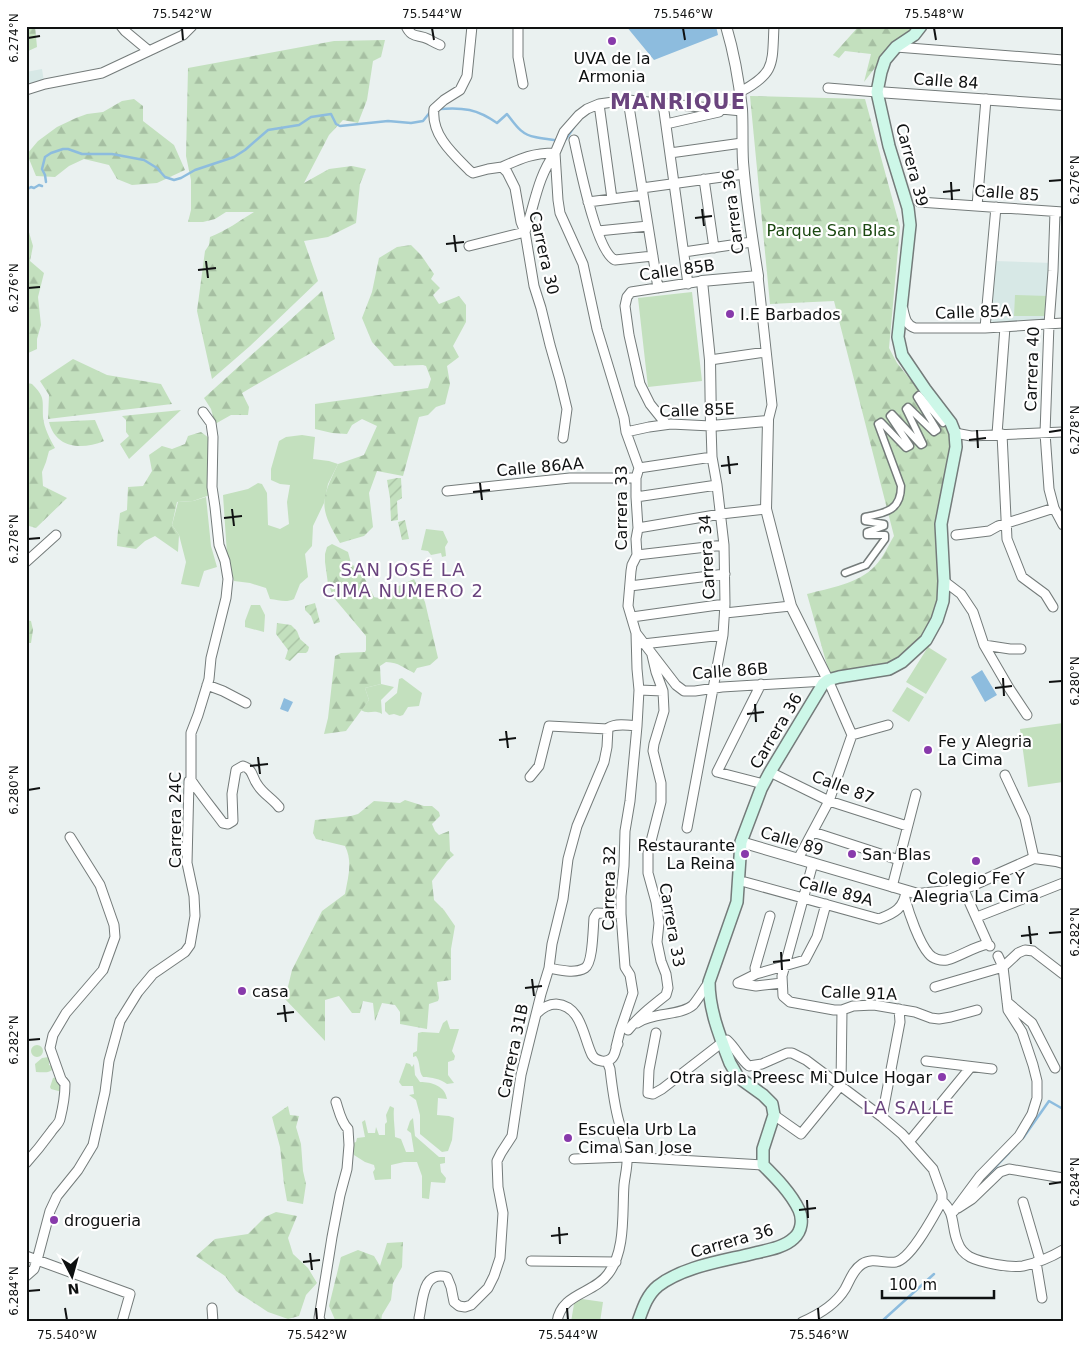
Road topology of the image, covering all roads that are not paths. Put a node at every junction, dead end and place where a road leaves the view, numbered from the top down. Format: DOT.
graph roads {
  1 [pos="121,26"];
  2 [pos="192,26"];
  3 [pos="406,26"];
  4 [pos="472,26"];
  5 [pos="518,26"];
  6 [pos="726,26"];
  7 [pos="774,26"];
  8 [pos="921,26"];
  9 [pos="440,45"];
  10 [pos="896,47"];
  11 [pos="149,51"];
  12 [pos="1063,60"];
  13 [pos="523,84"];
  14 [pos="828,88"];
  15 [pos="26,90"];
  16 [pos="740,92"];
  17 [pos="877,92"];
  18 [pos="986,99"];
  19 [pos="628,100"];
  20 [pos="599,104"];
  21 [pos="663,104"];
  22 [pos="1063,105"];
  23 [pos="728,110"];
  24 [pos="742,111"];
  25 [pos="666,124"];
  26 [pos="574,140"];
  27 [pos="742,144"];
  28 [pos="555,153"];
  29 [pos="670,153"];
  30 [pos="502,167"];
  31 [pos="744,174"];
  32 [pos="704,179"];
  33 [pos="674,183"];
  34 [pos="642,191"];
  35 [pos="612,199"];
  36 [pos="588,202"];
  37 [pos="919,202"];
  38 [pos="977,206"];
  39 [pos="996,207"];
  40 [pos="1059,212"];
  41 [pos="648,226"];
  42 [pos="598,231"];
  43 [pos="525,232"];
  44 [pos="752,242"];
  45 [pos="469,246"];
  46 [pos="714,248"];
  47 [pos="684,252"];
  48 [pos="653,256"];
  49 [pos="758,276"];
  50 [pos="702,281"];
  51 [pos="688,284"];
  52 [pos="658,288"];
  53 [pos="901,304"];
  54 [pos="1063,323"];
  55 [pos="1049,324"];
  56 [pos="1006,327"];
  57 [pos="985,328"];
  58 [pos="766,352"];
  59 [pos="710,360"];
  60 [pos="925,389"];
  61 [pos="203,412"];
  62 [pos="768,421"];
  63 [pos="666,424"];
  64 [pos="711,426"];
  65 [pos="626,432"];
  66 [pos="1045,432"];
  67 [pos="1063,432"];
  68 [pos="954,433"];
  69 [pos="999,434"];
  70 [pos="564,438"];
  71 [pos="712,458"];
  72 [pos="639,468"];
  73 [pos="636,478"];
  74 [pos="717,485"];
  75 [pos="447,491"];
  76 [pos="636,497"];
  77 [pos="1054,508"];
  78 [pos="766,509"];
  79 [pos="721,514"];
  80 [pos="1006,524"];
  81 [pos="1063,525"];
  82 [pos="638,528"];
  83 [pos="56,535"];
  84 [pos="956,535"];
  85 [pos="724,545"];
  86 [pos="637,555"];
  87 [pos="26,562"];
  88 [pos="846,573"];
  89 [pos="725,574"];
  90 [pos="944,581"];
  91 [pos="630,586"];
  92 [pos="791,606"];
  93 [pos="1053,607"];
  94 [pos="725,609"];
  95 [pos="632,617"];
  96 [pos="636,633"];
  97 [pos="723,636"];
  98 [pos="926,640"];
  99 [pos="643,644"];
  100 [pos="984,645"];
  101 [pos="1021,649"];
  102 [pos="652,655"];
  103 [pos="827,680"];
  104 [pos="761,684"];
  105 [pos="207,685"];
  106 [pos="712,688"];
  107 [pos="639,690"];
  108 [pos="663,691"];
  109 [pos="246,703"];
  110 [pos="1027,716"];
  111 [pos="888,724"];
  112 [pos="637,726"];
  113 [pos="608,729"];
  114 [pos="852,735"];
  115 [pos="770,772"];
  116 [pos="1005,775"];
  117 [pos="530,777"];
  118 [pos="191,780"];
  119 [pos="764,784"];
  120 [pos="916,794"];
  121 [pos="829,801"];
  122 [pos="279,807"];
  123 [pos="907,826"];
  124 [pos="687,828"];
  125 [pos="813,832"];
  126 [pos="70,837"];
  127 [pos="742,842"];
  128 [pos="1034,858"];
  129 [pos="798,859"];
  130 [pos="899,860"];
  131 [pos="814,863"];
  132 [pos="1063,864"];
  133 [pos="745,882"];
  134 [pos="1063,883"];
  135 [pos="892,886"];
  136 [pos="963,888"];
  137 [pos="905,895"];
  138 [pos="803,898"];
  139 [pos="826,904"];
  140 [pos="621,914"];
  141 [pos="770,916"];
  142 [pos="977,917"];
  143 [pos="998,956"];
  144 [pos="785,966"];
  145 [pos="1003,967"];
  146 [pos="549,968"];
  147 [pos="756,974"];
  148 [pos="1063,974"];
  149 [pos="709,982"];
  150 [pos="782,983"];
  151 [pos="935,987"];
  152 [pos="1006,1002"];
  153 [pos="899,1009"];
  154 [pos="842,1010"];
  155 [pos="977,1010"];
  156 [pos="536,1014"];
  157 [pos="628,1030"];
  158 [pos="656,1033"];
  159 [pos="722,1041"];
  160 [pos="616,1047"];
  161 [pos="607,1061"];
  162 [pos="926,1062"];
  163 [pos="970,1068"];
  164 [pos="1055,1068"];
  165 [pos="992,1069"];
  166 [pos="842,1086"];
  167 [pos="336,1102"];
  168 [pos="774,1115"];
  169 [pos="882,1116"];
  170 [pos="909,1142"];
  171 [pos="627,1157"];
  172 [pos="574,1159"];
  173 [pos="26,1163"];
  174 [pos="763,1165"];
  175 [pos="1063,1178"];
  176 [pos="942,1201"];
  177 [pos="1023,1202"];
  178 [pos="952,1212"];
  179 [pos="1063,1250"];
  180 [pos="26,1256"];
  181 [pos="37,1260"];
  182 [pos="531,1261"];
  183 [pos="1038,1261"];
  184 [pos="616,1262"];
  185 [pos="26,1276"];
  186 [pos="1042,1298"];
  187 [pos="212,1308"];
  188 [pos="122,1322"];
  189 [pos="213,1322"];
  190 [pos="321,1322"];
  191 [pos="420,1322"];
  192 [pos="557,1322"];
  193 [pos="638,1322"];
  194 [pos="802,1322"];
  1 -- 11 [label="street"];
  2 -- 11 [label="street"];
  3 -- 9 [label="street"];
  4 -- 30 [label="street"];
  5 -- 13 [label="street"];
  6 -- 16 [label="street, Carrera 36"];
  7 -- 16 [label="street"];
  8 -- 10 [label="main road, Carrera 39"];
  10 -- 12 [label="street"];
  10 -- 17 [label="main road, Carrera 39"];
  11 -- 15 [label="street"];
  14 -- 17 [label="street, Calle 84"];
  16 -- 24 [label="street, Carrera 36"];
  17 -- 18 [label="street, Calle 84"];
  17 -- 53 [label="main road, Carrera 39"];
  18 -- 22 [label="street, Calle 84"];
  18 -- 38 [label="street"];
  19 -- 20 [label="street"];
  19 -- 21 [label="street"];
  19 -- 34 [label="street"];
  20 -- 28 [label="street"];
  20 -- 35 [label="street"];
  21 -- 23 [label="street"];
  21 -- 25 [label="street"];
  23 -- 24 [label="street"];
  23 -- 25 [label="street"];
  24 -- 27 [label="street, Carrera 36"];
  25 -- 29 [label="street"];
  26 -- 36 [label="street"];
  27 -- 29 [label="street"];
  27 -- 31 [label="street, Carrera 36"];
  28 -- 30 [label="street"];
  28 -- 43 [label="street"];
  28 -- 65 [label="street, Carrera 33"];
  29 -- 33 [label="street"];
  30 -- 43 [label="street, Carrera 30"];
  31 -- 32 [label="street"];
  31 -- 44 [label="street, Carrera 36"];
  32 -- 33 [label="street"];
  32 -- 46 [label="street"];
  33 -- 34 [label="street"];
  33 -- 47 [label="street"];
  34 -- 35 [label="street"];
  34 -- 41 [label="street"];
  35 -- 36 [label="street"];
  36 -- 42 [label="street"];
  37 -- 38 [label="street, Calle 85"];
  38 -- 39 [label="street, Calle 85"];
  39 -- 40 [label="street, Calle 85"];
  39 -- 57 [label="street"];
  40 -- 55 [label="street, Carrera 40"];
  41 -- 42 [label="street"];
  41 -- 48 [label="street"];
  42 -- 48 [label="street"];
  43 -- 45 [label="street"];
  43 -- 70 [label="street, Carrera 30"];
  44 -- 46 [label="street"];
  44 -- 49 [label="street, Carrera 36"];
  46 -- 47 [label="street"];
  47 -- 51 [label="street"];
  48 -- 52 [label="street"];
  49 -- 50 [label="street, Calle 85B"];
  49 -- 58 [label="street, Carrera 36"];
  50 -- 51 [label="street, Calle 85B"];
  50 -- 59 [label="street, Carrera 34"];
  51 -- 52 [label="street, Calle 85B"];
  52 -- 63 [label="street, Calle 85B"];
  53 -- 57 [label="street, Calle 85A"];
  53 -- 60 [label="main road, Carrera 39"];
  54 -- 55 [label="street, Calle 85A"];
  55 -- 56 [label="street, Calle 85A"];
  55 -- 66 [label="street, Carrera 40"];
  56 -- 57 [label="street, Calle 85A"];
  56 -- 69 [label="street"];
  58 -- 59 [label="street"];
  58 -- 62 [label="street, Carrera 36"];
  59 -- 64 [label="street, Carrera 34"];
  60 -- 68 [label="main road, Carrera 39"];
  60 -- 88 [label="street"];
  61 -- 105 [label="street, Carrera 24C"];
  62 -- 64 [label="street, Calle 85E"];
  62 -- 78 [label="street, Carrera 36"];
  63 -- 64 [label="street, Calle 85E"];
  63 -- 65 [label="street, Calle 85E"];
  64 -- 71 [label="street, Carrera 34"];
  65 -- 72 [label="street, Carrera 33"];
  66 -- 67 [label="street"];
  66 -- 69 [label="street"];
  66 -- 77 [label="street, Carrera 40"];
  68 -- 69 [label="street"];
  68 -- 90 [label="main road, Carrera 39"];
  69 -- 80 [label="street"];
  71 -- 72 [label="street"];
  71 -- 74 [label="street, Carrera 34"];
  72 -- 73 [label="street, Carrera 33"];
  73 -- 75 [label="street, Calle 86AA"];
  73 -- 76 [label="street, Carrera 33"];
  74 -- 76 [label="street"];
  74 -- 79 [label="street, Carrera 34"];
  76 -- 82 [label="street, Carrera 33"];
  77 -- 80 [label="street"];
  77 -- 81 [label="street, Carrera 40"];
  78 -- 79 [label="street"];
  78 -- 92 [label="street, Carrera 36"];
  79 -- 82 [label="street"];
  79 -- 85 [label="street, Carrera 34"];
  80 -- 84 [label="street"];
  80 -- 93 [label="street"];
  82 -- 86 [label="street, Carrera 33"];
  83 -- 87 [label="street"];
  85 -- 86 [label="street"];
  85 -- 89 [label="street, Carrera 34"];
  86 -- 91 [label="street, Carrera 33"];
  89 -- 91 [label="street"];
  89 -- 94 [label="street, Carrera 34"];
  90 -- 98 [label="main road, Carrera 39"];
  90 -- 100 [label="street"];
  91 -- 95 [label="street, Carrera 33"];
  92 -- 94 [label="street"];
  92 -- 103 [label="street, Carrera 36"];
  94 -- 95 [label="street"];
  94 -- 97 [label="street, Carrera 34"];
  95 -- 96 [label="street, Carrera 33"];
  96 -- 99 [label="street, Carrera 33"];
  96 -- 107 [label="street"];
  97 -- 99 [label="street"];
  97 -- 106 [label="street, Carrera 34"];
  98 -- 103 [label="main road, Calle 86B"];
  99 -- 102 [label="street, Carrera 33"];
  100 -- 101 [label="street"];
  100 -- 110 [label="street"];
  102 -- 106 [label="street, Calle 86B"];
  102 -- 108 [label="street, Carrera 33"];
  103 -- 104 [label="street, Calle 86B"];
  103 -- 114 [label="street"];
  103 -- 115 [label="main road, Carrera 36"];
  104 -- 106 [label="street, Calle 86B"];
  104 -- 119 [label="street"];
  105 -- 109 [label="street"];
  105 -- 118 [label="street, Carrera 24C"];
  106 -- 124 [label="street, Carrera 34"];
  107 -- 108 [label="street"];
  107 -- 112 [label="street"];
  108 -- 157 [label="street, Carrera 33"];
  111 -- 114 [label="street"];
  112 -- 113 [label="street"];
  112 -- 140 [label="street, Carrera 32"];
  113 -- 117 [label="street"];
  113 -- 146 [label="street, Carrera 31B"];
  114 -- 121 [label="street"];
  115 -- 119 [label="main road, Carrera 36"];
  115 -- 121 [label="street, Calle 87"];
  116 -- 128 [label="street"];
  118 -- 122 [label="street"];
  118 -- 181 [label="street, Carrera 24C"];
  119 -- 127 [label="main road, Carrera 36"];
  120 -- 123 [label="street"];
  121 -- 123 [label="street, Calle 87"];
  121 -- 125 [label="street"];
  123 -- 130 [label="street"];
  125 -- 129 [label="street"];
  125 -- 130 [label="street"];
  126 -- 173 [label="street"];
  127 -- 129 [label="street, Calle 89"];
  127 -- 149 [label="main road, Carrera 36"];
  128 -- 132 [label="street"];
  128 -- 136 [label="street, Calle 89"];
  129 -- 131 [label="street, Calle 89"];
  130 -- 135 [label="street"];
  131 -- 135 [label="street, Calle 89"];
  131 -- 138 [label="street"];
  133 -- 138 [label="street, Calle 89A"];
  134 -- 142 [label="street"];
  135 -- 137 [label="street, Calle 89"];
  136 -- 137 [label="street, Calle 89"];
  136 -- 142 [label="street"];
  137 -- 139 [label="street, Calle 89A"];
  137 -- 142 [label="street"];
  138 -- 139 [label="street, Calle 89A"];
  138 -- 144 [label="street"];
  139 -- 144 [label="street"];
  140 -- 146 [label="street"];
  140 -- 160 [label="street, Carrera 32"];
  141 -- 147 [label="street"];
  143 -- 145 [label="street"];
  144 -- 147 [label="street"];
  144 -- 150 [label="street"];
  145 -- 148 [label="street"];
  145 -- 151 [label="street"];
  145 -- 152 [label="street"];
  146 -- 156 [label="street, Carrera 31B"];
  147 -- 150 [label="street"];
  149 -- 157 [label="street"];
  149 -- 159 [label="main road, Carrera 36"];
  150 -- 154 [label="street, Calle 91A"];
  152 -- 164 [label="street"];
  152 -- 178 [label="street"];
  153 -- 154 [label="street, Calle 91A"];
  153 -- 155 [label="street, Calle 91A"];
  153 -- 169 [label="street"];
  154 -- 166 [label="street"];
  156 -- 161 [label="street"];
  156 -- 191 [label="street, Carrera 31B"];
  157 -- 160 [label="street"];
  158 -- 159 [label="street"];
  159 -- 166 [label="street"];
  159 -- 168 [label="main road, Carrera 36"];
  160 -- 161 [label="street"];
  161 -- 171 [label="street"];
  162 -- 163 [label="street"];
  163 -- 165 [label="street"];
  163 -- 170 [label="street"];
  166 -- 168 [label="street"];
  166 -- 169 [label="street"];
  167 -- 190 [label="street"];
  168 -- 174 [label="main road"];
  169 -- 170 [label="street"];
  170 -- 176 [label="street"];
  171 -- 172 [label="street"];
  171 -- 174 [label="street"];
  171 -- 184 [label="street"];
  174 -- 193 [label="main road, Carrera 36"];
  175 -- 178 [label="street"];
  176 -- 178 [label="street"];
  176 -- 194 [label="street"];
  177 -- 183 [label="street"];
  178 -- 183 [label="street"];
  179 -- 183 [label="street"];
  180 -- 181 [label="street"];
  181 -- 185 [label="street, Carrera 24C"];
  181 -- 188 [label="street"];
  182 -- 184 [label="street"];
  183 -- 186 [label="street"];
  184 -- 192 [label="street"];
  187 -- 189 [label="street"];
}
